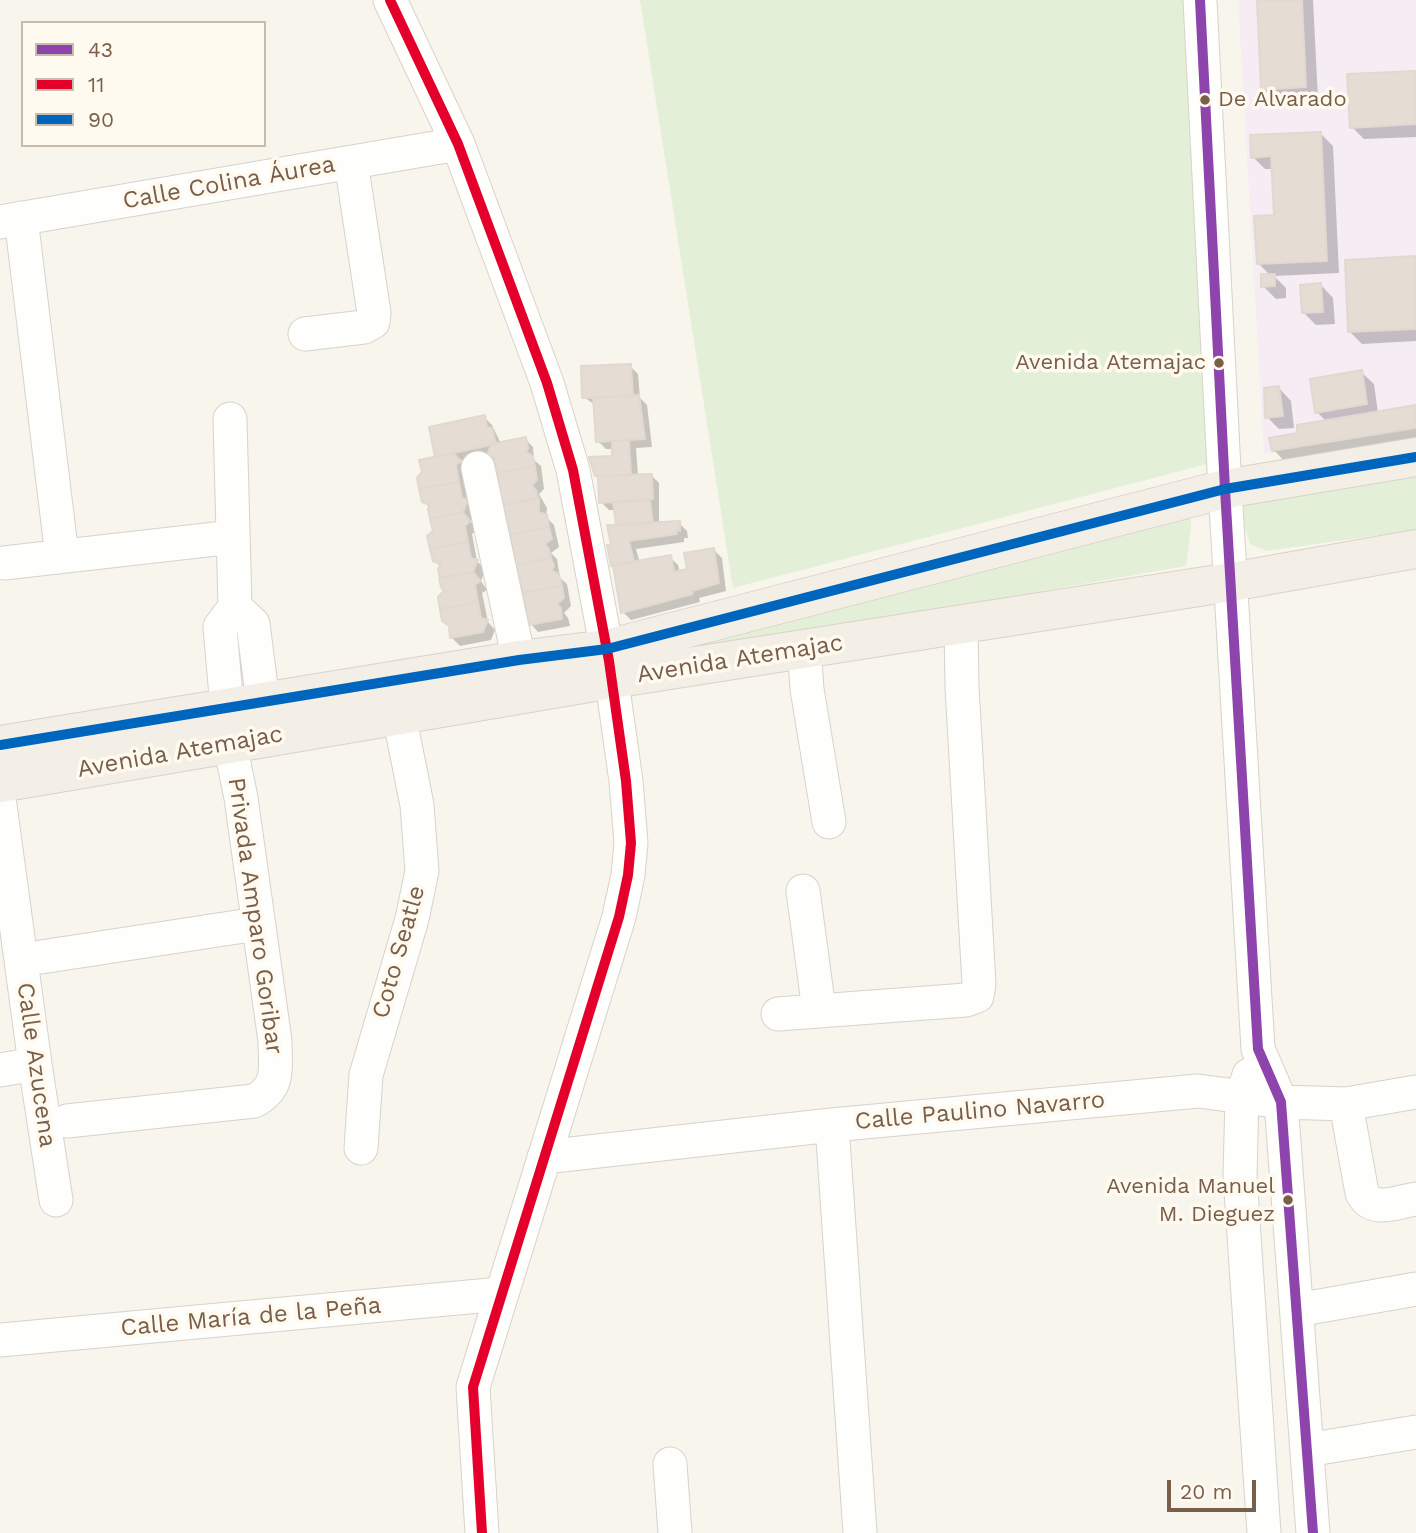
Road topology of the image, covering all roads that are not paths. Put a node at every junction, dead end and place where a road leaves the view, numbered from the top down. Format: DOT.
graph roads {
  1 [pos="390,0"];
  2 [pos="1200,0"];
  3 [pos="458,144"];
  4 [pos="351,162"];
  5 [pos="11,220"];
  6 [pos="305,334"];
  7 [pos="230,419"];
  8 [pos="1416,457"];
  9 [pos="478,468"];
  10 [pos="1225,489"];
  11 [pos="233,537"];
  12 [pos="1416,549"];
  13 [pos="62,556"];
  14 [pos="4,563"];
  15 [pos="1231,582"];
  16 [pos="961,625"];
  17 [pos="804,649"];
  18 [pos="519,660"];
  19 [pos="609,664"];
  20 [pos="399,715"];
  21 [pos="240,718"];
  22 [pos="0,745"];
  23 [pos="0,783"];
  24 [pos="0,805"];
  25 [pos="829,822"];
  26 [pos="803,891"];
  27 [pos="257,924"];
  28 [pos="41,957"];
  29 [pos="819,1010"];
  30 [pos="778,1014"];
  31 [pos="1258,1049"];
  32 [pos="35,1064"];
  33 [pos="0,1070"];
  34 [pos="1416,1092"];
  35 [pos="1242,1096"];
  36 [pos="1281,1102"];
  37 [pos="1346,1104"];
  38 [pos="67,1121"];
  39 [pos="832,1125"];
  40 [pos="361,1148"];
  41 [pos="544,1157"];
  42 [pos="1416,1199"];
  43 [pos="57,1200"];
  44 [pos="1416,1289"];
  45 [pos="501,1294"];
  46 [pos="1297,1310"];
  47 [pos="0,1340"];
  48 [pos="1416,1432"];
  49 [pos="1307,1450"];
  50 [pos="670,1464"];
  51 [pos="482,1533"];
  52 [pos="675,1533"];
  53 [pos="860,1533"];
  54 [pos="1264,1533"];
  55 [pos="1313,1533"];
  1 -- 3 [label="street"];
  2 -- 10 [label="street"];
  3 -- 4 [label="street, Calle Colina Áurea"];
  3 -- 19 [label="street"];
  4 -- 5 [label="street, Calle Colina Áurea"];
  4 -- 6 [label="street"];
  5 -- 13 [label="street"];
  7 -- 11 [label="street"];
  8 -- 10 [label="main road, Avenida Atemajac"];
  9 -- 18 [label="street"];
  10 -- 15 [label="street"];
  10 -- 19 [label="main road, Avenida Atemajac"];
  11 -- 13 [label="street"];
  11 -- 21 [label="street, Privada Amparo Goribar"];
  12 -- 15 [label="main road, Avenida Atemajac"];
  13 -- 14 [label="street"];
  15 -- 16 [label="main road, Avenida Atemajac"];
  15 -- 31 [label="street"];
  16 -- 17 [label="main road, Avenida Atemajac"];
  16 -- 29 [label="street"];
  17 -- 19 [label="main road, Avenida Atemajac"];
  17 -- 25 [label="street"];
  18 -- 19 [label="main road, Avenida Atemajac"];
  18 -- 21 [label="main road, Avenida Atemajac"];
  19 -- 20 [label="main road, Avenida Atemajac"];
  19 -- 41 [label="street"];
  20 -- 21 [label="main road, Avenida Atemajac"];
  20 -- 40 [label="street, Coto Seatle"];
  21 -- 22 [label="main road, Avenida Atemajac"];
  21 -- 23 [label="main road, Avenida Atemajac"];
  21 -- 27 [label="street, Privada Amparo Goribar"];
  24 -- 32 [label="street, Calle Azucena"];
  26 -- 29 [label="street"];
  27 -- 28 [label="street"];
  27 -- 38 [label="street, Privada Amparo Goribar"];
  29 -- 30 [label="street"];
  31 -- 35 [label="street"];
  31 -- 36 [label="street"];
  32 -- 33 [label="street"];
  32 -- 43 [label="street, Calle Azucena"];
  34 -- 37 [label="street, Calle Paulino Navarro"];
  35 -- 36 [label="street, Calle Paulino Navarro"];
  35 -- 39 [label="street, Calle Paulino Navarro"];
  35 -- 54 [label="street"];
  36 -- 37 [label="street, Calle Paulino Navarro"];
  36 -- 46 [label="street"];
  37 -- 42 [label="street"];
  39 -- 41 [label="street, Calle Paulino Navarro"];
  39 -- 53 [label="street"];
  41 -- 45 [label="street"];
  44 -- 46 [label="street"];
  45 -- 47 [label="street, Calle María de la Peña"];
  45 -- 51 [label="street"];
  46 -- 49 [label="street"];
  48 -- 49 [label="street"];
  49 -- 55 [label="street"];
  50 -- 52 [label="street"];
}
